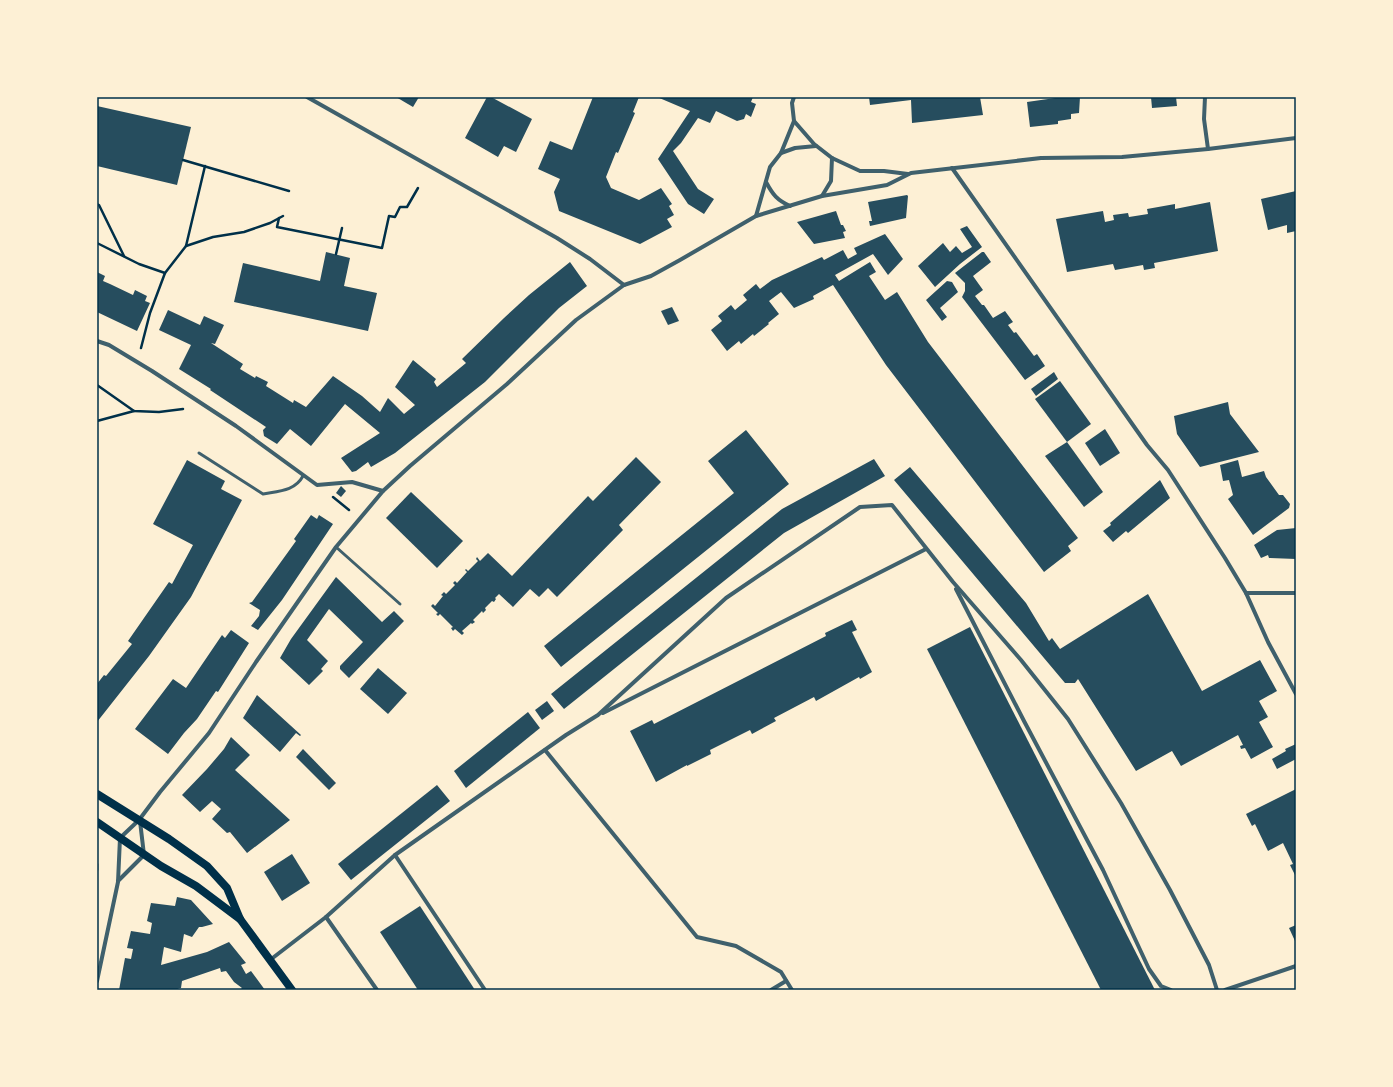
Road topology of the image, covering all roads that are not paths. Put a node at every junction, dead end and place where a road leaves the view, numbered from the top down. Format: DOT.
graph roads {
  1 [pos="307,97"];
  2 [pos="794,97"];
  3 [pos="1205,97"];
  4 [pos="794,120"];
  5 [pos="1296,138"];
  6 [pos="816,146"];
  7 [pos="1208,149"];
  8 [pos="781,153"];
  9 [pos="832,158"];
  10 [pos="952,168"];
  11 [pos="908,174"];
  12 [pos="766,182"];
  13 [pos="822,196"];
  14 [pos="791,206"];
  15 [pos="756,216"];
  16 [pos="624,285"];
  17 [pos="97,341"];
  18 [pos="199,453"];
  19 [pos="303,476"];
  20 [pos="383,491"];
  21 [pos="336,547"];
  22 [pos="926,549"];
  23 [pos="953,582"];
  24 [pos="1246,593"];
  25 [pos="1296,593"];
  26 [pos="400,604"];
  27 [pos="1296,694"];
  28 [pos="598,715"];
  29 [pos="545,750"];
  30 [pos="97,794"];
  31 [pos="139,820"];
  32 [pos="97,822"];
  33 [pos="120,838"];
  34 [pos="144,855"];
  35 [pos="395,855"];
  36 [pos="118,882"];
  37 [pos="326,917"];
  38 [pos="240,919"];
  39 [pos="270,960"];
  40 [pos="1296,966"];
  41 [pos="97,981"];
  42 [pos="786,981"];
  43 [pos="292,990"];
  44 [pos="377,990"];
  45 [pos="485,990"];
  46 [pos="771,990"];
  47 [pos="792,990"];
  48 [pos="1171,990"];
  49 [pos="1217,990"];
  50 [pos="1225,990"];
  1 -- 16 [label="street"];
  2 -- 4 [label="street"];
  3 -- 7 [label="street"];
  4 -- 6 [label="street"];
  4 -- 8 [label="street"];
  5 -- 7 [label="street"];
  6 -- 8 [label="street"];
  6 -- 9 [label="street"];
  7 -- 10 [label="street"];
  8 -- 12 [label="street"];
  9 -- 11 [label="street"];
  9 -- 13 [label="street"];
  10 -- 11 [label="street"];
  10 -- 24 [label="street"];
  11 -- 13 [label="street"];
  12 -- 14 [label="street"];
  12 -- 15 [label="street"];
  13 -- 14 [label="street"];
  14 -- 15 [label="street"];
  15 -- 16 [label="street"];
  16 -- 20 [label="street"];
  17 -- 19 [label="street"];
  18 -- 19 [label="lane"];
  19 -- 20 [label="street"];
  20 -- 21 [label="street"];
  21 -- 26 [label="lane"];
  21 -- 31 [label="street"];
  22 -- 23 [label="street"];
  22 -- 28 [label="street"];
  22 -- 28 [label="street"];
  23 -- 48 [label="street"];
  23 -- 49 [label="street"];
  24 -- 25 [label="street"];
  24 -- 27 [label="street"];
  28 -- 29 [label="street"];
  29 -- 35 [label="street"];
  29 -- 42 [label="street"];
  30 -- 31 [label="main road"];
  31 -- 33 [label="street"];
  31 -- 34 [label="street"];
  31 -- 38 [label="main road"];
  32 -- 33 [label="main road"];
  33 -- 34 [label="main road"];
  33 -- 36 [label="street"];
  34 -- 36 [label="street"];
  34 -- 38 [label="main road"];
  35 -- 37 [label="street"];
  35 -- 45 [label="street"];
  36 -- 41 [label="street"];
  37 -- 39 [label="street"];
  37 -- 44 [label="street"];
  38 -- 39 [label="main road"];
  39 -- 43 [label="main road"];
  40 -- 50 [label="street"];
  42 -- 46 [label="street"];
  42 -- 47 [label="street"];
}
